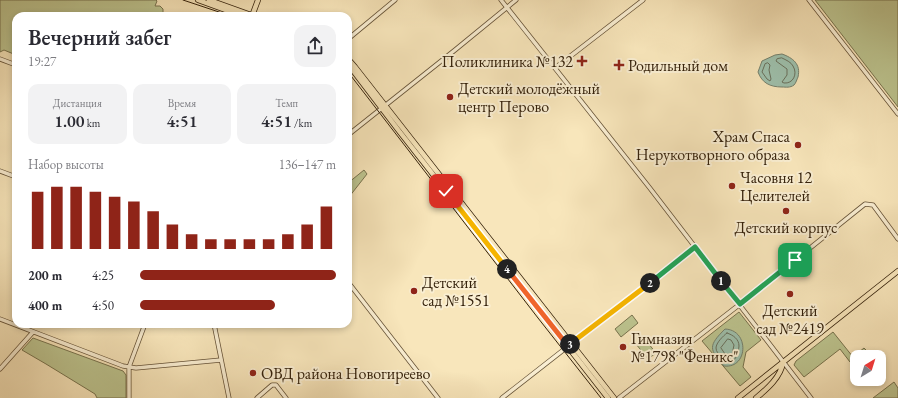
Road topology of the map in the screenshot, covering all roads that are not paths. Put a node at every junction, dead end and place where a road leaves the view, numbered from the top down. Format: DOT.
graph roads {
  1 [pos="198,0"];
  2 [pos="209,0"];
  3 [pos="258,0"];
  4 [pos="395,0"];
  5 [pos="501,0"];
  6 [pos="516,0"];
  7 [pos="643,0"];
  8 [pos="809,0"];
  9 [pos="507,7"];
  10 [pos="231,12"];
  11 [pos="242,12"];
  12 [pos="254,12"];
  13 [pos="352,36"];
  14 [pos="0,59"];
  15 [pos="12,64"];
  16 [pos="352,64"];
  17 [pos="554,68"];
  18 [pos="352,69"];
  19 [pos="383,107"];
  20 [pos="898,114"];
  21 [pos="352,132"];
  22 [pos="0,171"];
  23 [pos="12,176"];
  24 [pos="898,239"];
  25 [pos="695,247"];
  26 [pos="898,271"];
  27 [pos="352,287"];
  28 [pos="740,304"];
  29 [pos="0,319"];
  30 [pos="12,324"];
  31 [pos="23,328"];
  32 [pos="144,328"];
  33 [pos="215,328"];
  34 [pos="33,332"];
  35 [pos="570,345"];
  36 [pos="221,360"];
  37 [pos="783,362"];
  38 [pos="130,367"];
  39 [pos="0,369"];
  40 [pos="129,398"];
  41 [pos="229,398"];
  42 [pos="257,398"];
  43 [pos="286,398"];
  44 [pos="438,398"];
  45 [pos="502,398"];
  46 [pos="608,398"];
  47 [pos="614,398"];
  48 [pos="619,398"];
  49 [pos="738,398"];
  50 [pos="756,398"];
  51 [pos="812,398"];
  1 -- 10 [label="main road"];
  2 -- 11 [label="main road"];
  3 -- 12 [label="main road"];
  4 -- 13 [label="street"];
  5 -- 9 [label="street"];
  6 -- 9 [label="street"];
  7 -- 17 [label="street"];
  8 -- 20 [label="street"];
  9 -- 17 [label="street"];
  9 -- 19 [label="street"];
  14 -- 15 [label="street"];
  16 -- 19 [label="main road"];
  17 -- 25 [label="street"];
  18 -- 19 [label="main road"];
  19 -- 21 [label="street"];
  19 -- 35 [label="main road"];
  22 -- 23 [label="street"];
  24 -- 28 [label="street"];
  25 -- 28 [label="street"];
  25 -- 35 [label="street"];
  26 -- 37 [label="main road"];
  27 -- 44 [label="street"];
  28 -- 37 [label="street"];
  28 -- 48 [label="street"];
  29 -- 30 [label="street"];
  31 -- 34 [label="street"];
  32 -- 38 [label="street"];
  33 -- 36 [label="street"];
  34 -- 38 [label="street"];
  34 -- 39 [label="street"];
  35 -- 45 [label="street"];
  35 -- 46 [label="main road"];
  35 -- 47 [label="main road"];
  36 -- 38 [label="street"];
  36 -- 41 [label="street"];
  37 -- 49 [label="main road"];
  37 -- 50 [label="main road"];
  37 -- 51 [label="street"];
  38 -- 40 [label="street"];
  42 -- 43 [label="street"];
}
